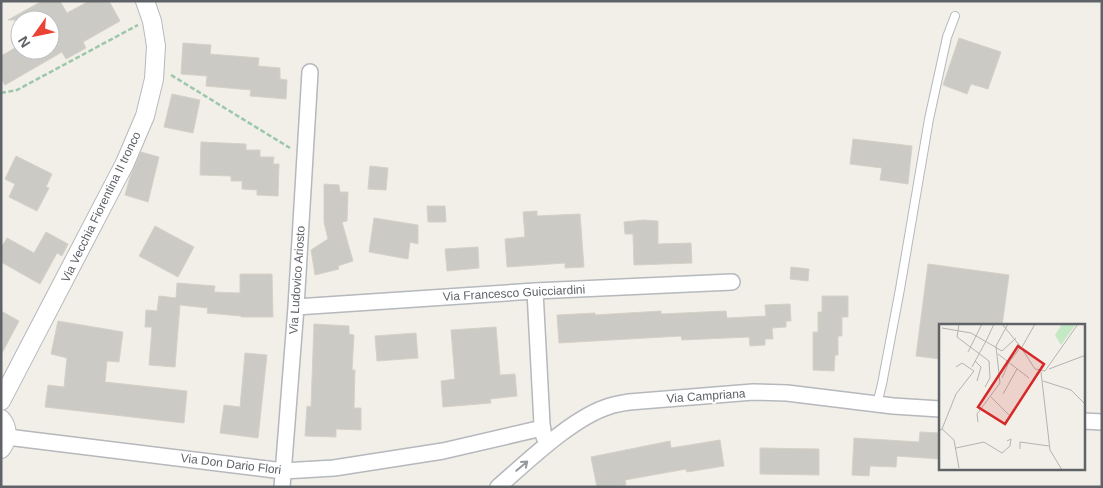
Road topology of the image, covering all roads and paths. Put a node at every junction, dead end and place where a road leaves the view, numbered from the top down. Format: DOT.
graph roads {
  1 [pos="145,1"];
  2 [pos="955,16"];
  3 [pos="152,21"];
  4 [pos="155,66"];
  5 [pos="310,72"];
  6 [pos="1,93"];
  7 [pos="305,156"];
  8 [pos="732,282"];
  9 [pos="535,291"];
  10 [pos="296,307"];
  11 [pos="1,401"];
  12 [pos="877,404"];
  13 [pos="939,409"];
  14 [pos="1,419"];
  15 [pos="1086,421"];
  16 [pos="1102,422"];
  17 [pos="542,428"];
  18 [pos="4,443"];
  19 [pos="546,446"];
  20 [pos="283,471"];
  21 [pos="282,487"];
  22 [pos="498,487"];
  1 -- 3 [label="street, Via Vecchia Fiorentina II tronco"];
  2 -- 12 [label="lane"];
  3 -- 4 [label="street, Via Vecchia Fiorentina II tronco"];
  3 -- 6 [label="path"];
  4 -- 7 [label="path"];
  4 -- 11 [label="street, Via Vecchia Fiorentina II tronco"];
  5 -- 7 [label="street, Via Ludovico Ariosto"];
  7 -- 10 [label="street, Via Ludovico Ariosto"];
  8 -- 9 [label="street, Via Francesco Guicciardini"];
  9 -- 10 [label="street, Via Francesco Guicciardini"];
  9 -- 17 [label="street"];
  10 -- 20 [label="street, Via Ludovico Ariosto"];
  12 -- 13 [label="street, Via Campriana"];
  12 -- 19 [label="street, Via Campriana"];
  14 -- 18 [label="street"];
  15 -- 16 [label="street"];
  17 -- 19 [label="street"];
  17 -- 20 [label="street, Via Don Dario Flori"];
  18 -- 20 [label="street, Via Don Dario Flori"];
  22 -- 19 [label="street, Via Campriana, one-way"];
  20 -- 21 [label="street, Via Ludovico Ariosto"];
}
